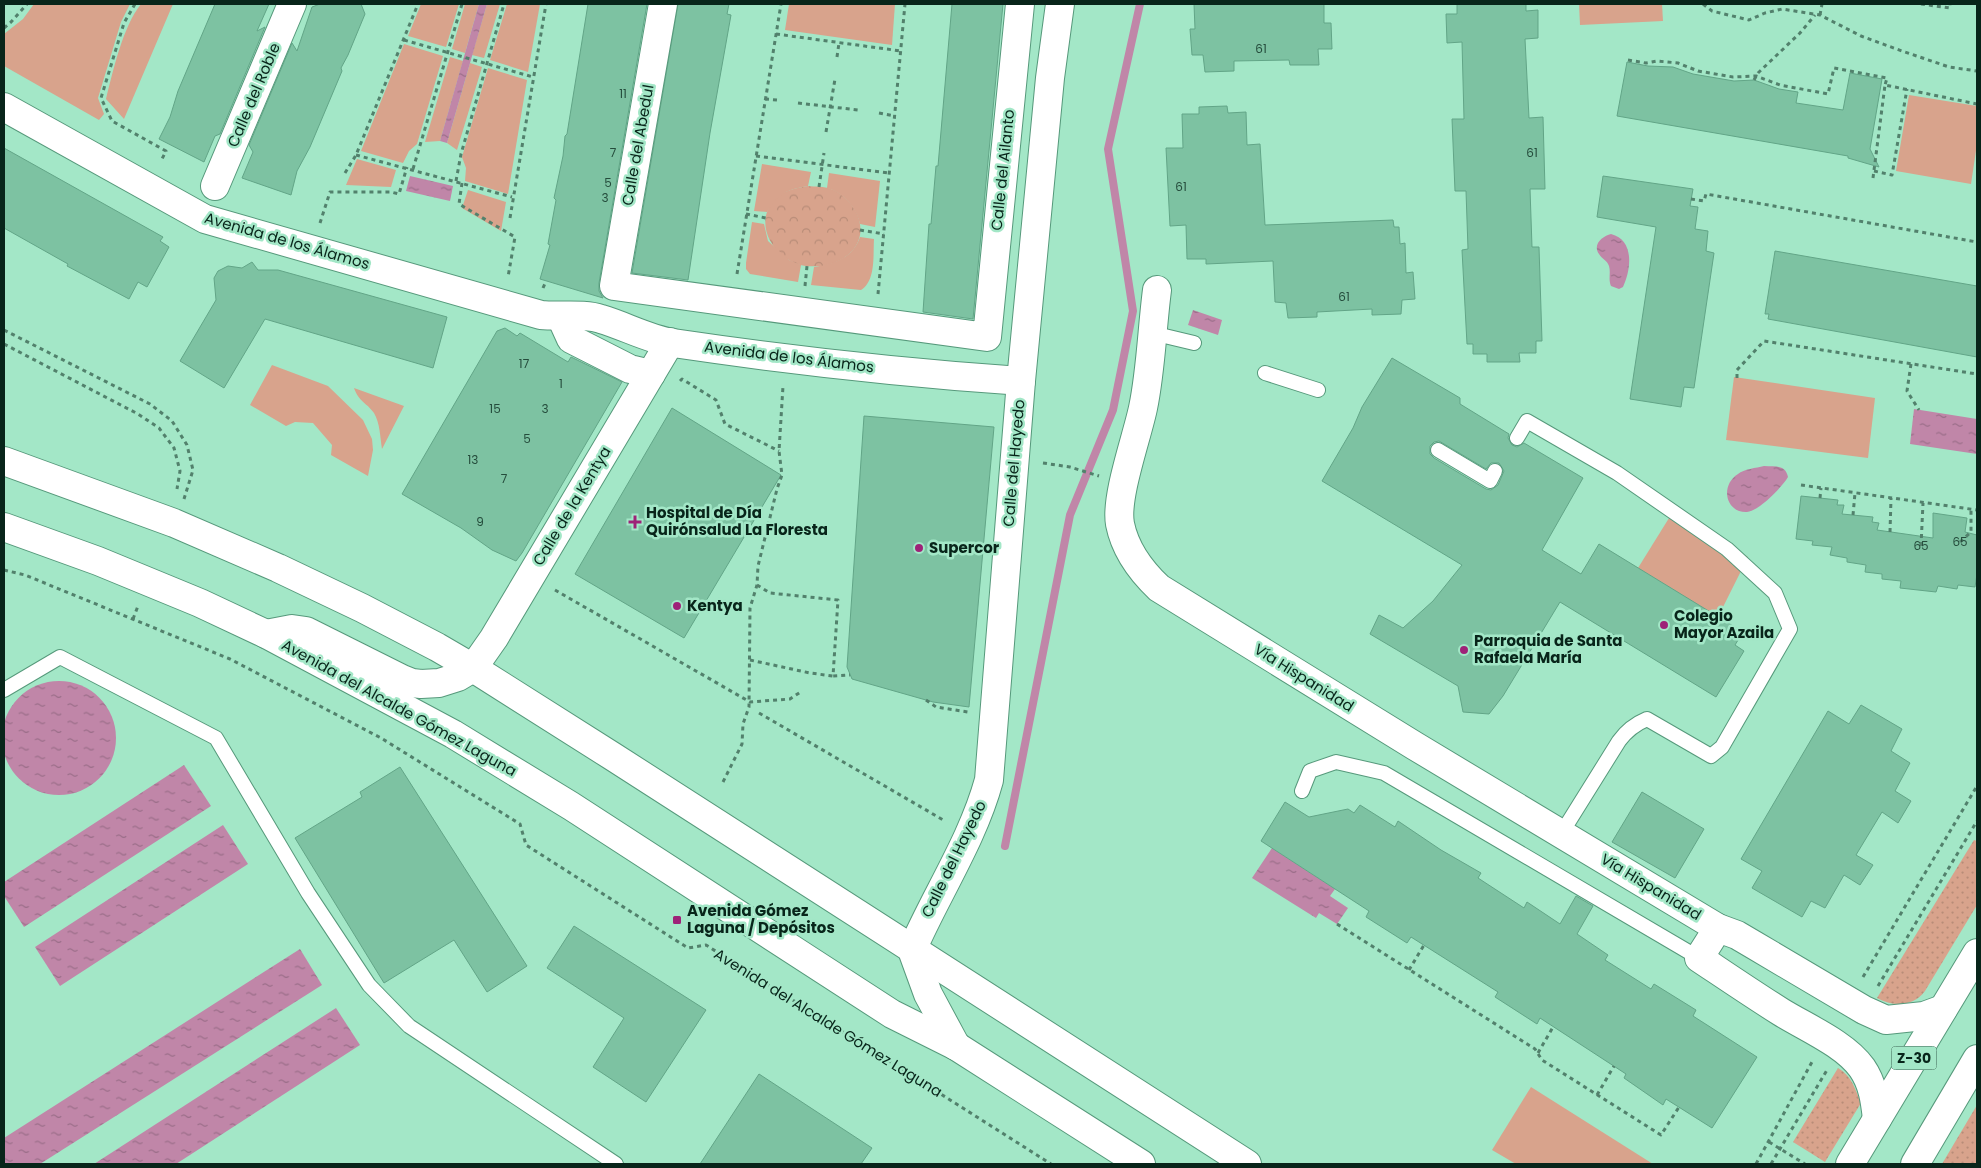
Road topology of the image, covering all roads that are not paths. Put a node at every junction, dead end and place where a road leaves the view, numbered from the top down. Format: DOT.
graph roads {
  1 [pos="292,4"];
  2 [pos="662,4"];
  3 [pos="1020,4"];
  4 [pos="1060,4"];
  5 [pos="4,107"];
  6 [pos="216,186"];
  7 [pos="1156,290"];
  8 [pos="561,317"];
  9 [pos="1152,332"];
  10 [pos="987,337"];
  11 [pos="670,342"];
  12 [pos="1194,343"];
  13 [pos="1265,373"];
  14 [pos="651,374"];
  15 [pos="1021,381"];
  16 [pos="1318,390"];
  17 [pos="1517,438"];
  18 [pos="1438,450"];
  19 [pos="4,456"];
  20 [pos="4,461"];
  21 [pos="1496,471"];
  22 [pos="36,472"];
  23 [pos="4,527"];
  24 [pos="266,634"];
  25 [pos="473,668"];
  26 [pos="4,690"];
  27 [pos="1302,791"];
  28 [pos="1561,834"];
  29 [pos="1718,928"];
  30 [pos="912,950"];
  31 [pos="1977,952"];
  32 [pos="1699,958"];
  33 [pos="1943,1009"];
  34 [pos="956,1046"];
  35 [pos="1977,1059"];
  36 [pos="1877,1119"];
  37 [pos="616,1164"];
  38 [pos="1141,1164"];
  39 [pos="1247,1164"];
  40 [pos="1850,1164"];
  41 [pos="1914,1164"];
  1 -- 6 [label="main road, Calle del Roble"];
  2 -- 10 [label="main road, Calle del Abedul"];
  3 -- 10 [label="main road, Calle del Ailanto"];
  4 -- 15 [label="main road, Calle del Hayedo"];
  5 -- 8 [label="main road, Avenida de los Álamos"];
  7 -- 9 [label="main road, Vía Hispanidad"];
  8 -- 11 [label="main road, Avenida de los Álamos"];
  8 -- 14 [label="main road"];
  9 -- 12 [label="lane"];
  9 -- 28 [label="main road, Vía Hispanidad"];
  11 -- 14 [label="main road, Calle de la Kentya"];
  11 -- 15 [label="main road, Avenida de los Álamos"];
  13 -- 16 [label="lane"];
  14 -- 25 [label="main road, Calle de la Kentya"];
  15 -- 30 [label="main road, Calle del Hayedo"];
  17 -- 28 [label="lane"];
  18 -- 21 [label="lane"];
  19 -- 22 [label="main road"];
  20 -- 22 [label="main road"];
  22 -- 25 [label="main road"];
  23 -- 24 [label="main road, Avenida del Alcalde Gómez Laguna"];
  24 -- 25 [label="main road, Avenida del Alcalde Gómez Laguna"];
  24 -- 34 [label="main road, Avenida del Alcalde Gómez Laguna"];
  25 -- 30 [label="main road"];
  26 -- 37 [label="lane"];
  27 -- 32 [label="lane"];
  28 -- 29 [label="main road, Vía Hispanidad"];
  29 -- 32 [label="main road, Vía Hispanidad"];
  29 -- 33 [label="main road, Vía Hispanidad"];
  30 -- 34 [label="main road"];
  30 -- 39 [label="main road"];
  31 -- 33 [label="main road, Z-30"];
  32 -- 36 [label="main road"];
  33 -- 36 [label="main road, Z-30"];
  34 -- 38 [label="main road, Avenida del Alcalde Gómez Laguna"];
  35 -- 41 [label="main road"];
  36 -- 40 [label="main road, Z-30"];
}
